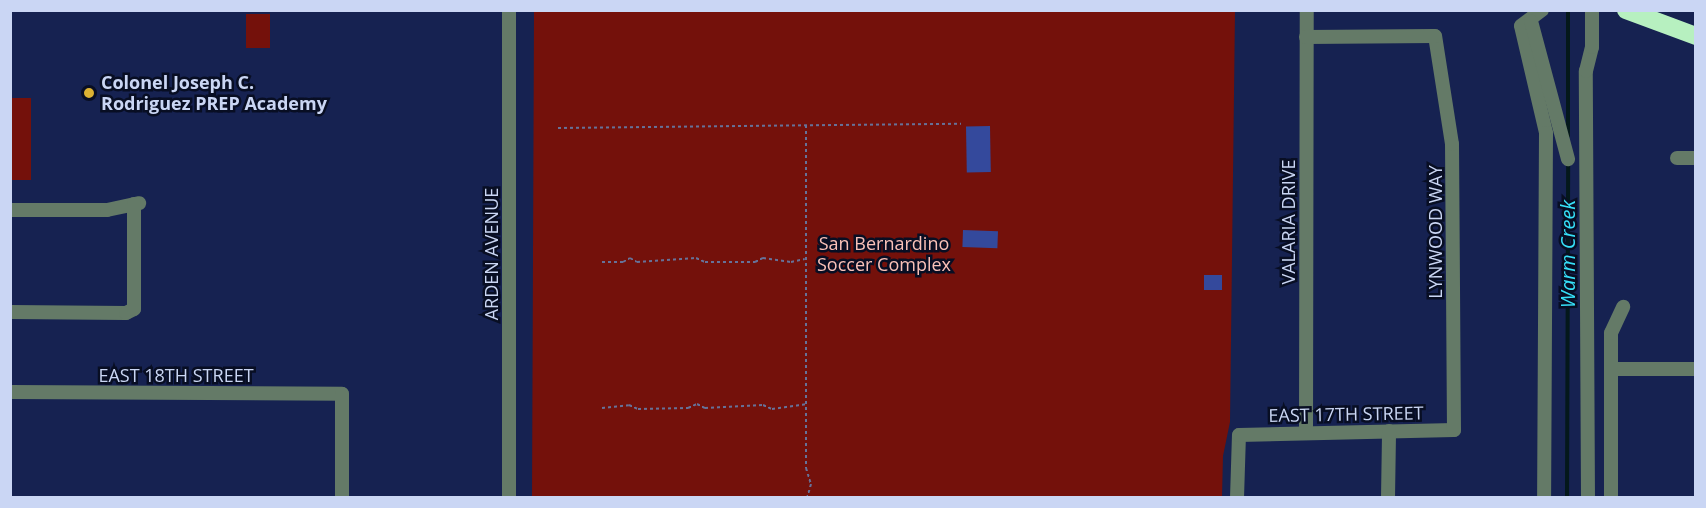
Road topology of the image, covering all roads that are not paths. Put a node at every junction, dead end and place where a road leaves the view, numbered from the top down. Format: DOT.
graph roads {
  1 [pos="509,10"];
  2 [pos="1307,10"];
  3 [pos="1542,10"];
  4 [pos="1592,10"];
  5 [pos="1630,12"];
  6 [pos="1531,21"];
  7 [pos="1695,36"];
  8 [pos="1306,37"];
  9 [pos="1677,158"];
  10 [pos="1695,158"];
  11 [pos="1568,159"];
  12 [pos="10,210"];
  13 [pos="1623,307"];
  14 [pos="10,312"];
  15 [pos="1611,369"];
  16 [pos="1695,369"];
  17 [pos="10,392"];
  18 [pos="1454,430"];
  19 [pos="1389,431"];
  20 [pos="1306,433"];
  21 [pos="342,498"];
  22 [pos="509,498"];
  23 [pos="1236,498"];
  24 [pos="1388,498"];
  25 [pos="1544,498"];
  26 [pos="1588,498"];
  27 [pos="1611,498"];
  1 -- 22 [label="street, ARDEN AVENUE"];
  2 -- 8 [label="street, VALARIA DRIVE"];
  3 -- 6 [label="street"];
  4 -- 26 [label="street"];
  5 -- 7 [label="highway"];
  6 -- 11 [label="street"];
  6 -- 25 [label="street"];
  8 -- 18 [label="street, LYNWOOD WAY"];
  8 -- 20 [label="street, VALARIA DRIVE"];
  9 -- 10 [label="street"];
  12 -- 14 [label="street"];
  13 -- 15 [label="street"];
  15 -- 16 [label="street"];
  15 -- 27 [label="street"];
  17 -- 21 [label="street, EAST 18TH STREET"];
  18 -- 19 [label="street, EAST 17TH STREET"];
  19 -- 20 [label="street, EAST 17TH STREET"];
  19 -- 24 [label="street"];
  20 -- 23 [label="street, EAST 17TH STREET"];
}
